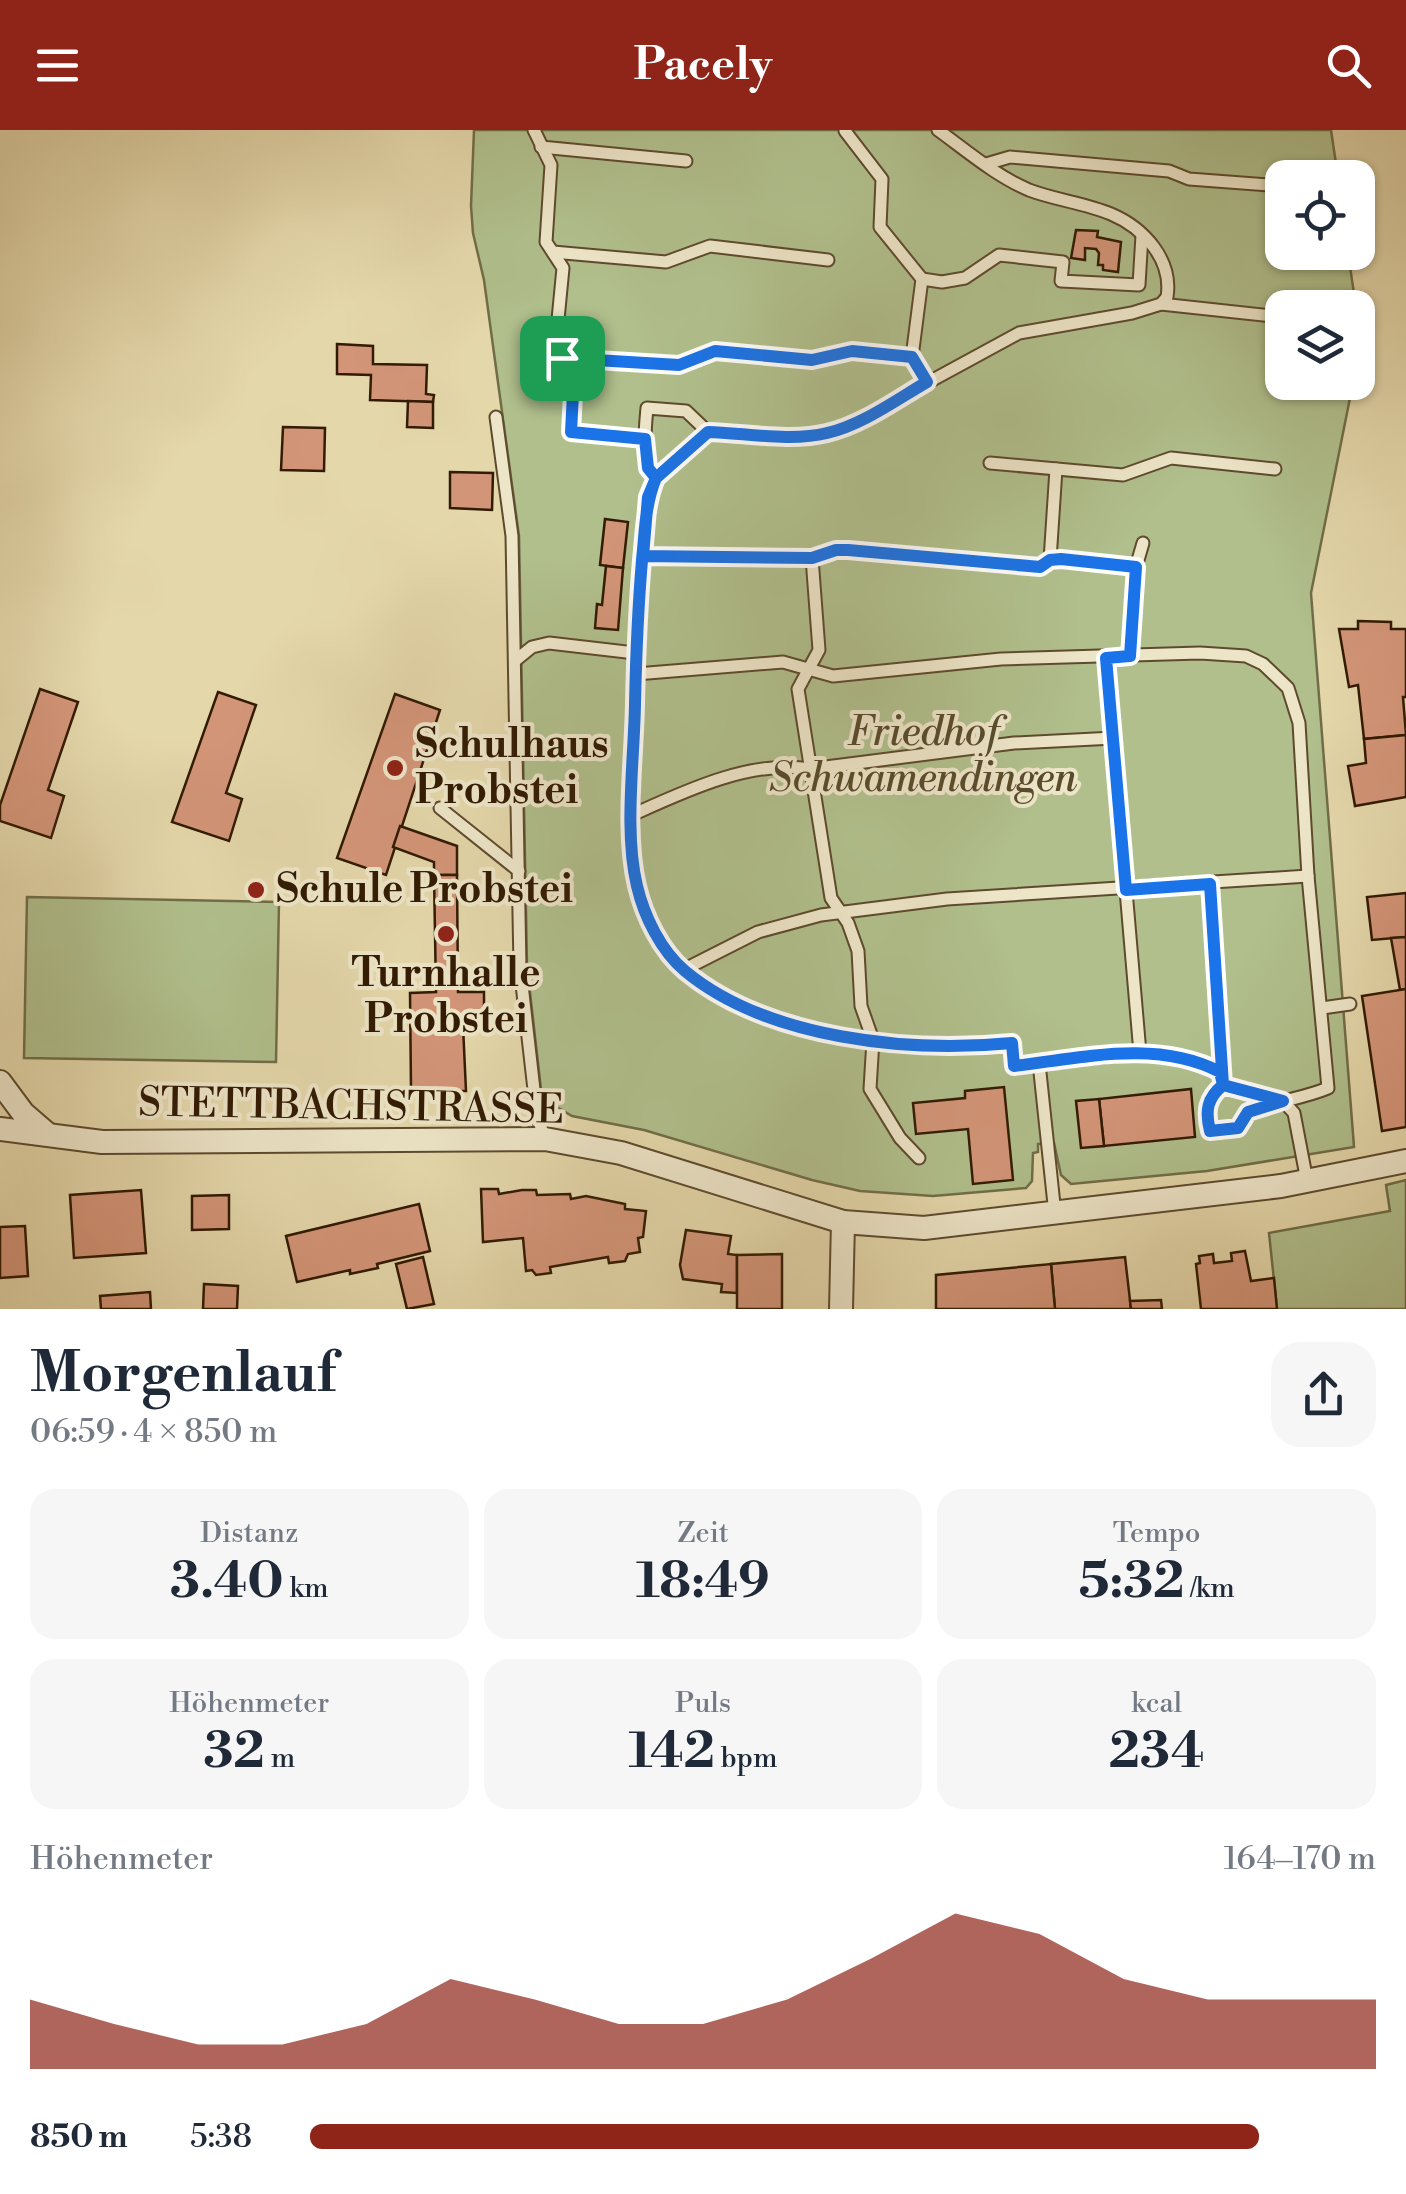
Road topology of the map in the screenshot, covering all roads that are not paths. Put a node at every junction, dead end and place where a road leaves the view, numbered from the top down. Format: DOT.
graph roads {
  1 [pos="534,130"];
  2 [pos="938,130"];
  3 [pos="845,131"];
  4 [pos="540,147"];
  5 [pos="686,161"];
  6 [pos="986,164"];
  7 [pos="1265,185"];
  8 [pos="1142,235"];
  9 [pos="553,252"];
  10 [pos="828,260"];
  11 [pos="922,279"];
  12 [pos="1161,304"];
  13 [pos="1265,316"];
  14 [pos="912,357"];
  15 [pos="562,358"];
  16 [pos="927,382"];
  17 [pos="496,417"];
  18 [pos="708,432"];
  19 [pos="645,439"];
  20 [pos="990,463"];
  21 [pos="1056,469"];
  22 [pos="1275,469"];
  23 [pos="656,478"];
  24 [pos="1143,543"];
  25 [pos="643,556"];
  26 [pos="812,558"];
  27 [pos="1050,560"];
  28 [pos="1136,567"];
  29 [pos="635,653"];
  30 [pos="1130,656"];
  31 [pos="1106,658"];
  32 [pos="516,660"];
  33 [pos="809,669"];
  34 [pos="636,674"];
  35 [pos="1114,738"];
  36 [pos="810,770"];
  37 [pos="440,808"];
  38 [pos="632,815"];
  39 [pos="519,871"];
  40 [pos="1308,876"];
  41 [pos="1210,884"];
  42 [pos="1126,890"];
  43 [pos="839,912"];
  44 [pos="683,970"];
  45 [pos="1350,1004"];
  46 [pos="1322,1008"];
  47 [pos="873,1040"];
  48 [pos="1140,1053"];
  49 [pos="1039,1064"];
  50 [pos="1222,1079"];
  51 [pos="0,1082"];
  52 [pos="1283,1101"];
  53 [pos="0,1129"];
  54 [pos="45,1132"];
  55 [pos="545,1139"];
  56 [pos="918,1158"];
  57 [pos="1406,1160"];
  58 [pos="1307,1182"];
  59 [pos="1056,1214"];
  60 [pos="843,1222"];
  61 [pos="841,1309"];
  1 -- 4 [label="lane"];
  2 -- 6 [label="lane"];
  3 -- 11 [label="lane"];
  4 -- 5 [label="lane"];
  4 -- 9 [label="lane"];
  6 -- 7 [label="lane"];
  6 -- 8 [label="lane"];
  8 -- 11 [label="lane"];
  8 -- 12 [label="lane"];
  9 -- 10 [label="lane"];
  9 -- 15 [label="lane"];
  11 -- 14 [label="lane"];
  12 -- 13 [label="lane"];
  12 -- 16 [label="lane"];
  14 -- 15 [label="lane"];
  14 -- 16 [label="lane"];
  15 -- 19 [label="lane"];
  16 -- 18 [label="lane"];
  17 -- 32 [label="lane"];
  18 -- 19 [label="lane"];
  18 -- 23 [label="lane"];
  19 -- 23 [label="lane"];
  20 -- 21 [label="lane"];
  21 -- 22 [label="lane"];
  21 -- 27 [label="lane"];
  23 -- 25 [label="lane"];
  24 -- 28 [label="lane"];
  25 -- 26 [label="lane"];
  25 -- 29 [label="lane"];
  26 -- 27 [label="lane"];
  26 -- 33 [label="lane"];
  27 -- 28 [label="lane"];
  28 -- 30 [label="lane"];
  29 -- 32 [label="lane"];
  29 -- 34 [label="lane"];
  30 -- 31 [label="lane"];
  30 -- 40 [label="lane"];
  31 -- 33 [label="lane"];
  31 -- 35 [label="lane"];
  32 -- 39 [label="lane"];
  33 -- 34 [label="lane"];
  33 -- 36 [label="lane"];
  34 -- 38 [label="lane"];
  35 -- 36 [label="lane"];
  35 -- 42 [label="lane"];
  36 -- 38 [label="lane"];
  36 -- 43 [label="lane"];
  37 -- 39 [label="lane"];
  38 -- 44 [label="lane"];
  39 -- 55 [label="lane"];
  40 -- 41 [label="lane"];
  40 -- 46 [label="lane"];
  41 -- 42 [label="lane"];
  41 -- 50 [label="lane"];
  42 -- 43 [label="lane"];
  42 -- 48 [label="lane"];
  43 -- 44 [label="lane"];
  43 -- 47 [label="lane"];
  44 -- 47 [label="lane"];
  45 -- 46 [label="lane"];
  46 -- 52 [label="lane"];
  47 -- 49 [label="lane"];
  47 -- 56 [label="lane"];
  48 -- 49 [label="lane"];
  48 -- 50 [label="lane"];
  49 -- 59 [label="lane"];
  50 -- 52 [label="lane"];
  50 -- 52 [label="lane"];
  51 -- 54 [label="street"];
  52 -- 58 [label="lane"];
  53 -- 54 [label="street, STETTBACHSTRASSE"];
  54 -- 55 [label="street, STETTBACHSTRASSE"];
  55 -- 60 [label="street, STETTBACHSTRASSE"];
  57 -- 58 [label="street, STETTBACHSTRASSE"];
  58 -- 59 [label="street, STETTBACHSTRASSE"];
  59 -- 60 [label="street, STETTBACHSTRASSE"];
  60 -- 61 [label="street"];
}
